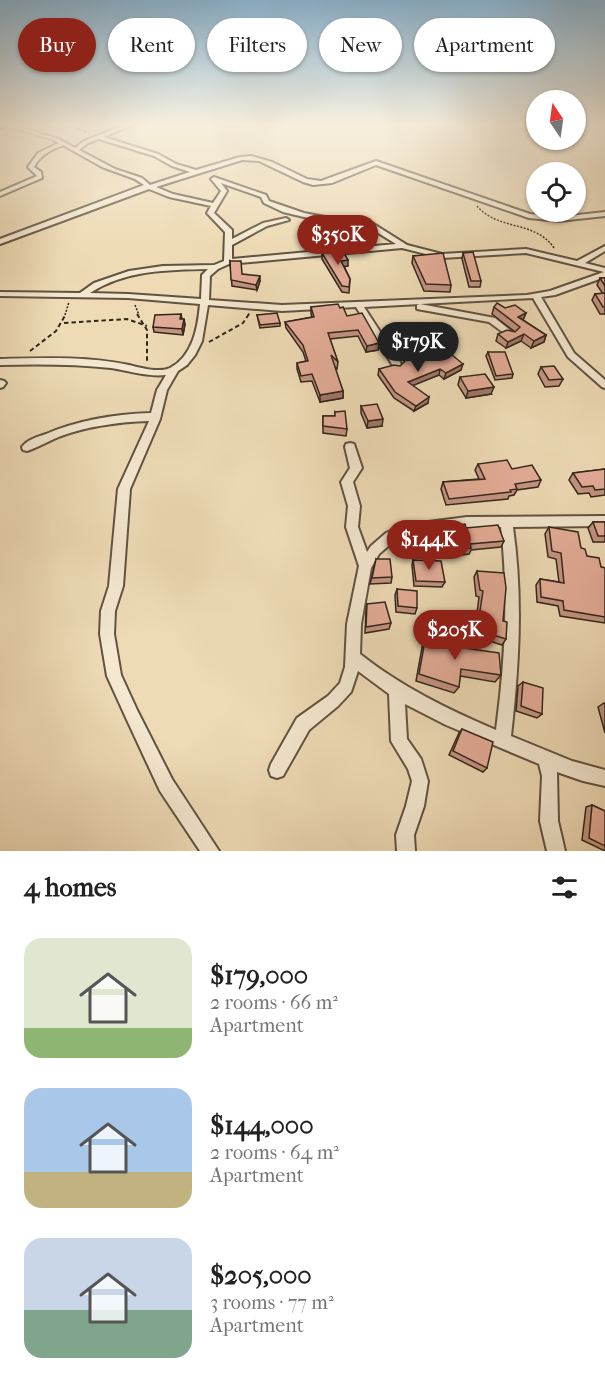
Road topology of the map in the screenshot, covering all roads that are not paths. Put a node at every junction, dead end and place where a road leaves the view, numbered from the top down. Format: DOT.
graph roads {
  1 [pos="32,163"];
  2 [pos="94,163"];
  3 [pos="170,163"];
  4 [pos="224,163"];
  5 [pos="264,163"];
  6 [pos="198,173"];
  7 [pos="217,180"];
  8 [pos="148,187"];
  9 [pos="0,194"];
  10 [pos="213,205"];
  11 [pos="605,214"];
  12 [pos="286,220"];
  13 [pos="0,242"];
  14 [pos="230,243"];
  15 [pos="406,247"];
  16 [pos="605,248"];
  17 [pos="228,262"];
  18 [pos="580,264"];
  19 [pos="215,267"];
  20 [pos="605,272"];
  21 [pos="584,282"];
  22 [pos="0,294"];
  23 [pos="83,294"];
  24 [pos="536,296"];
  25 [pos="203,302"];
  26 [pos="408,303"];
  27 [pos="358,304"];
  28 [pos="511,334"];
  29 [pos="0,362"];
  30 [pos="398,367"];
  31 [pos="174,370"];
  32 [pos="605,385"];
  33 [pos="155,417"];
  34 [pos="27,447"];
  35 [pos="350,447"];
  36 [pos="506,521"];
  37 [pos="605,521"];
  38 [pos="365,566"];
  39 [pos="353,658"];
  40 [pos="397,693"];
  41 [pos="502,741"];
  42 [pos="546,759"];
  43 [pos="277,770"];
  44 [pos="605,778"];
  45 [pos="210,851"];
  46 [pos="406,851"];
  47 [pos="556,851"];
  1 -- 9 [label="street"];
  2 -- 8 [label="street"];
  3 -- 6 [label="street"];
  4 -- 6 [label="street"];
  5 -- 11 [label="street"];
  6 -- 7 [label="street"];
  6 -- 8 [label="street"];
  7 -- 10 [label="street"];
  7 -- 15 [label="street"];
  8 -- 10 [label="street"];
  8 -- 13 [label="street"];
  10 -- 14 [label="street"];
  12 -- 14 [label="street"];
  14 -- 17 [label="street"];
  15 -- 17 [label="street"];
  15 -- 18 [label="street"];
  16 -- 18 [label="street"];
  17 -- 19 [label="street"];
  18 -- 20 [label="street"];
  18 -- 21 [label="street"];
  19 -- 23 [label="street"];
  19 -- 25 [label="street"];
  20 -- 21 [label="street"];
  21 -- 24 [label="street"];
  22 -- 23 [label="street"];
  23 -- 25 [label="street"];
  24 -- 26 [label="street"];
  24 -- 32 [label="street"];
  25 -- 27 [label="street"];
  25 -- 31 [label="street"];
  26 -- 27 [label="street"];
  26 -- 28 [label="street"];
  27 -- 30 [label="street"];
  29 -- 31 [label="street"];
  31 -- 33 [label="street"];
  33 -- 34 [label="street"];
  33 -- 45 [label="street"];
  35 -- 38 [label="street"];
  36 -- 37 [label="street"];
  36 -- 38 [label="street"];
  36 -- 41 [label="street"];
  38 -- 39 [label="street"];
  39 -- 40 [label="street"];
  39 -- 43 [label="street"];
  40 -- 41 [label="street"];
  40 -- 46 [label="street"];
  41 -- 42 [label="street"];
  42 -- 44 [label="street"];
  42 -- 47 [label="street"];
}
